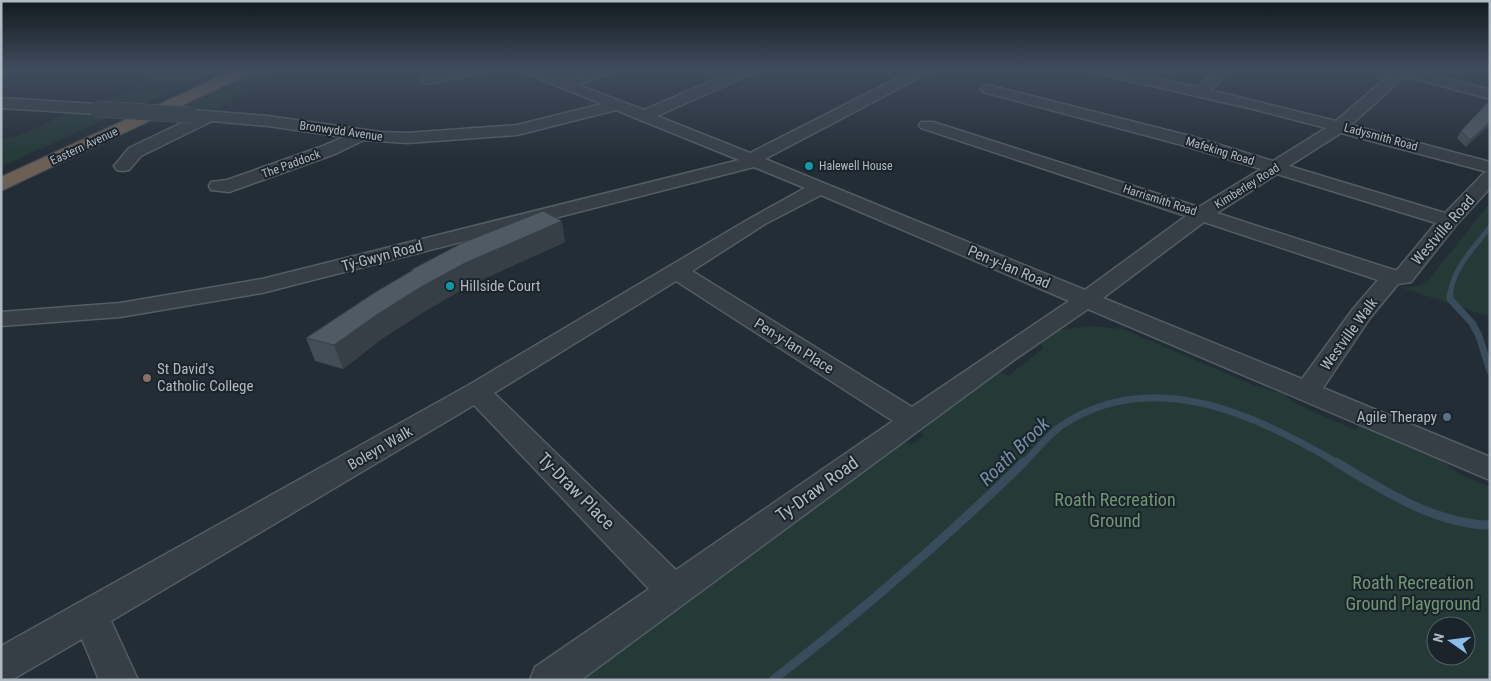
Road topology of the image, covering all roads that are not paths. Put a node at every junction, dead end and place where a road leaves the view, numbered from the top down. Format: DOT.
graph roads {
  1 [pos="160,101"];
  2 [pos="180,101"];
  3 [pos="607,101"];
  4 [pos="678,101"];
  5 [pos="865,101"];
  6 [pos="1033,101"];
  7 [pos="1236,101"];
  8 [pos="1367,101"];
  9 [pos="1,103"];
  10 [pos="618,105"];
  11 [pos="646,115"];
  12 [pos="200,116"];
  13 [pos="927,125"];
  14 [pos="1340,126"];
  15 [pos="363,134"];
  16 [pos="754,160"];
  17 [pos="123,166"];
  18 [pos="1490,167"];
  19 [pos="1276,168"];
  20 [pos="1,173"];
  21 [pos="1490,176"];
  22 [pos="1,185"];
  23 [pos="218,186"];
  24 [pos="820,188"];
  25 [pos="1202,214"];
  26 [pos="1448,221"];
  27 [pos="676,271"];
  28 [pos="1392,277"];
  29 [pos="1086,300"];
  30 [pos="1,319"];
  31 [pos="477,392"];
  32 [pos="1307,392"];
  33 [pos="912,420"];
  34 [pos="1490,469"];
  35 [pos="674,591"];
  36 [pos="90,616"];
  37 [pos="1,666"];
  38 [pos="119,680"];
  39 [pos="549,680"];
  1 -- 20 [label="highway, Eastern Avenue"];
  2 -- 22 [label="highway, Eastern Avenue"];
  3 -- 10 [label="street, Pen-y-lan Road"];
  4 -- 11 [label="street"];
  5 -- 16 [label="street, Tŷ-Gwyn Road"];
  6 -- 19 [label="street, Mafeking Road"];
  7 -- 14 [label="street, Ladysmith Road"];
  8 -- 14 [label="street, Kimberley Road"];
  9 -- 12 [label="street, Bronwydd Avenue, bridge"];
  10 -- 11 [label="street, Pen-y-lan Road"];
  10 -- 15 [label="street, Bronwydd Avenue"];
  11 -- 16 [label="street, Pen-y-lan Road"];
  12 -- 15 [label="street, Bronwydd Avenue"];
  12 -- 17 [label="street"];
  13 -- 25 [label="street, Harrismith Road"];
  14 -- 18 [label="street, Ladysmith Road"];
  14 -- 19 [label="street, Kimberley Road"];
  15 -- 23 [label="street, The Paddock"];
  16 -- 24 [label="street, Pen-y-lan Road"];
  16 -- 30 [label="street, Tŷ-Gwyn Road"];
  19 -- 25 [label="street, Kimberley Road"];
  19 -- 26 [label="street, Mafeking Road"];
  21 -- 26 [label="street, Westville Road"];
  24 -- 27 [label="street, Boleyn Walk"];
  24 -- 29 [label="street, Pen-y-lan Road"];
  25 -- 28 [label="street, Harrismith Road"];
  25 -- 29 [label="street, Kimberley Road"];
  26 -- 28 [label="street, Westville Road"];
  27 -- 31 [label="street, Boleyn Walk"];
  27 -- 33 [label="street, Pen-y-lan Place"];
  28 -- 32 [label="street, Westville Walk"];
  29 -- 32 [label="street, Pen-y-lan Road"];
  29 -- 33 [label="street, Ty-Draw Road"];
  31 -- 35 [label="street, Ty-Draw Place"];
  31 -- 36 [label="street, Boleyn Walk"];
  32 -- 34 [label="street, Pen-y-lan Road"];
  33 -- 35 [label="street, Ty-Draw Road"];
  35 -- 39 [label="street, Ty-Draw Road"];
  36 -- 37 [label="street, Boleyn Walk"];
  36 -- 38 [label="street"];
}
